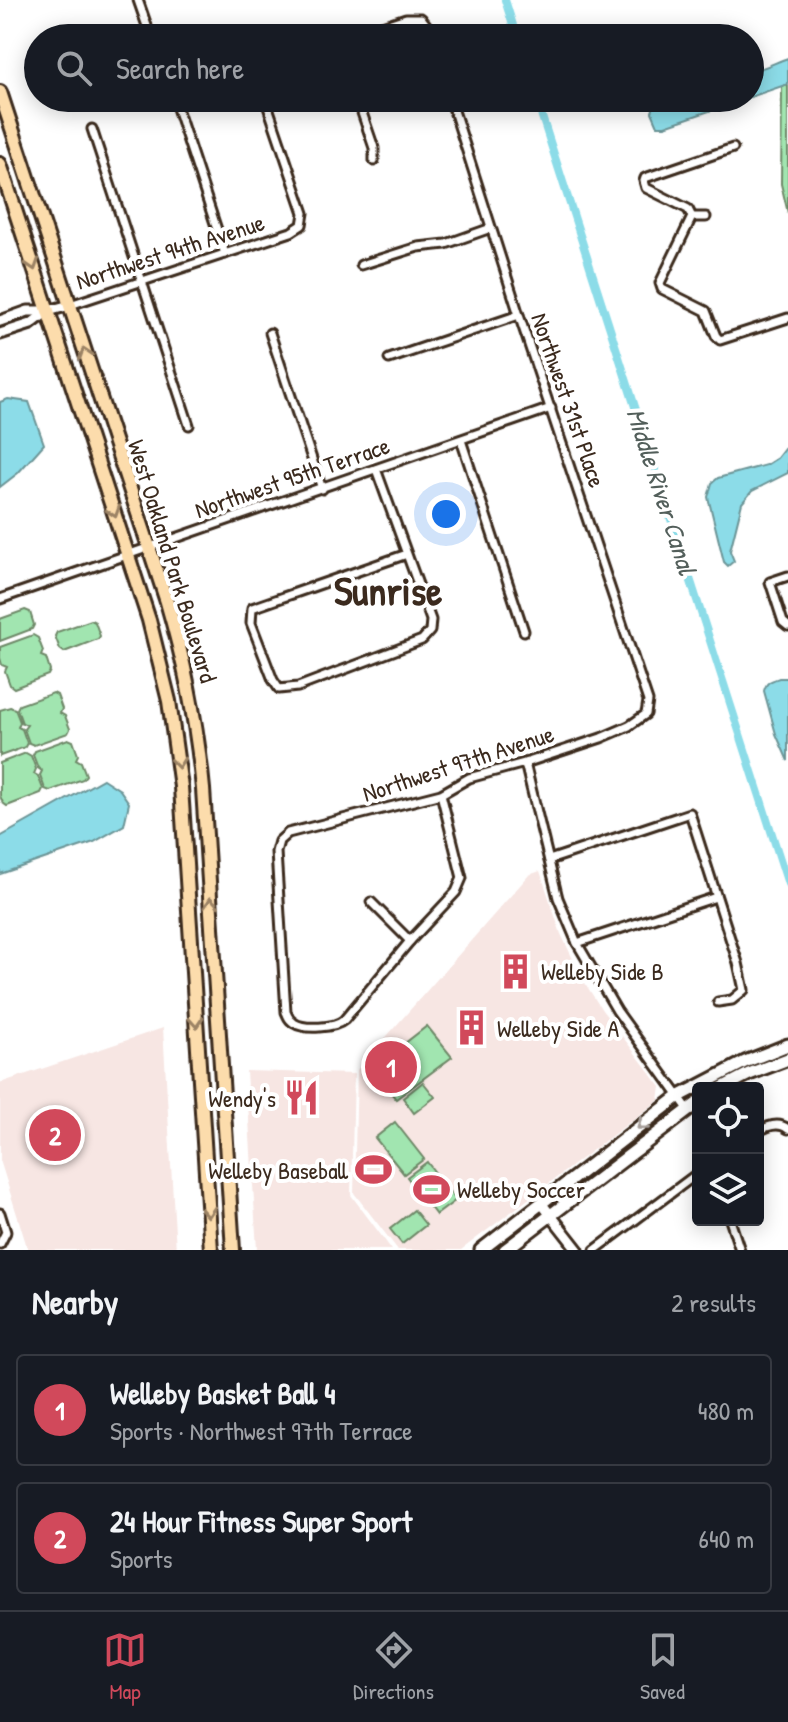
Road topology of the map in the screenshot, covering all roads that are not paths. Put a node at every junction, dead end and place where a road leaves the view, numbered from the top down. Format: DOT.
graph roads {
  1 [pos="138,0"];
  2 [pos="146,24"];
  3 [pos="388,24"];
  4 [pos="426,24"];
  5 [pos="0,92"];
  6 [pos="178,112"];
  7 [pos="270,112"];
  8 [pos="362,112"];
  9 [pos="454,112"];
  10 [pos="92,129"];
  11 [pos="733,148"];
  12 [pos="374,161"];
  13 [pos="0,164"];
  14 [pos="692,217"];
  15 [pos="706,217"];
  16 [pos="491,228"];
  17 [pos="225,254"];
  18 [pos="361,265"];
  19 [pos="142,282"];
  20 [pos="70,305"];
  21 [pos="48,311"];
  22 [pos="519,315"];
  23 [pos="788,318"];
  24 [pos="0,321"];
  25 [pos="270,333"];
  26 [pos="0,334"];
  27 [pos="389,359"];
  28 [pos="551,408"];
  29 [pos="189,425"];
  30 [pos="461,440"];
  31 [pos="376,469"];
  32 [pos="322,489"];
  33 [pos="149,548"];
  34 [pos="127,554"];
  35 [pos="407,554"];
  36 [pos="788,576"];
  37 [pos="0,599"];
  38 [pos="788,626"];
  39 [pos="524,631"];
  40 [pos="646,714"];
  41 [pos="525,763"];
  42 [pos="441,794"];
  43 [pos="549,860"];
  44 [pos="716,897"];
  45 [pos="371,902"];
  46 [pos="410,941"];
  47 [pos="577,943"];
  48 [pos="718,1002"];
  49 [pos="788,1045"];
  50 [pos="788,1059"];
  51 [pos="734,1082"];
  52 [pos="678,1097"];
  53 [pos="692,1105"];
  54 [pos="692,1107"];
  55 [pos="786,1127"];
  56 [pos="764,1128"];
  57 [pos="692,1177"];
  58 [pos="542,1204"];
  59 [pos="0,1213"];
  60 [pos="551,1215"];
  61 [pos="732,1226"];
  62 [pos="1,1244"];
  63 [pos="211,1250"];
  64 [pos="233,1250"];
  65 [pos="481,1250"];
  66 [pos="505,1250"];
  67 [pos="578,1250"];
  68 [pos="595,1250"];
  69 [pos="740,1250"];
  1 -- 2 [label="street"];
  3 -- 4 [label="street"];
  5 -- 20 [label="main road, West Oakland Park Boulevard"];
  6 -- 17 [label="street"];
  7 -- 17 [label="street, Northwest 94th Avenue"];
  8 -- 12 [label="street"];
  9 -- 16 [label="street, Northwest 31st Place"];
  10 -- 19 [label="street"];
  11 -- 14 [label="street"];
  13 -- 21 [label="main road, West Oakland Park Boulevard, one-way"];
  14 -- 15 [label="street"];
  14 -- 23 [label="street"];
  16 -- 18 [label="street"];
  16 -- 22 [label="street, Northwest 31st Place"];
  17 -- 19 [label="street, Northwest 94th Avenue"];
  19 -- 20 [label="street, Northwest 94th Avenue"];
  19 -- 29 [label="street"];
  20 -- 21 [label="street, Northwest 94th Avenue"];
  33 -- 20 [label="main road, West Oakland Park Boulevard, one-way"];
  21 -- 24 [label="street, Northwest 94th Avenue"];
  21 -- 26 [label="street, Northwest 94th Avenue"];
  21 -- 34 [label="main road, West Oakland Park Boulevard, one-way"];
  22 -- 27 [label="street"];
  22 -- 28 [label="street, Northwest 31st Place"];
  25 -- 32 [label="street"];
  28 -- 30 [label="street, Northwest 95th Terrace"];
  28 -- 40 [label="street, Northwest 31st Place"];
  30 -- 31 [label="street, Northwest 95th Terrace"];
  30 -- 39 [label="street"];
  31 -- 32 [label="street, Northwest 95th Terrace"];
  31 -- 35 [label="street"];
  32 -- 33 [label="street, Northwest 95th Terrace"];
  33 -- 34 [label="street, Northwest 95th Terrace"];
  64 -- 33 [label="main road, West Oakland Park Boulevard, one-way"];
  34 -- 37 [label="street, Northwest 95th Terrace"];
  34 -- 63 [label="main road, West Oakland Park Boulevard, one-way"];
  35 -- 35 [label="street"];
  36 -- 38 [label="street"];
  40 -- 41 [label="street, Northwest 97th Avenue"];
  41 -- 42 [label="street, Northwest 97th Avenue"];
  41 -- 43 [label="street"];
  42 -- 46 [label="street"];
  42 -- 46 [label="street, Northwest 97th Avenue"];
  43 -- 44 [label="street"];
  43 -- 47 [label="street"];
  44 -- 47 [label="street"];
  44 -- 48 [label="street"];
  45 -- 46 [label="street"];
  47 -- 52 [label="street"];
  49 -- 52 [label="main road"];
  50 -- 51 [label="main road"];
  52 -- 53 [label="street"];
  52 -- 58 [label="main road, one-way"];
  54 -- 60 [label="main road"];
  55 -- 56 [label="street"];
  57 -- 68 [label="street"];
  58 -- 60 [label="street"];
  58 -- 65 [label="main road"];
  59 -- 62 [label="street"];
  60 -- 66 [label="main road"];
  60 -- 67 [label="street"];
  61 -- 69 [label="street"];
}
